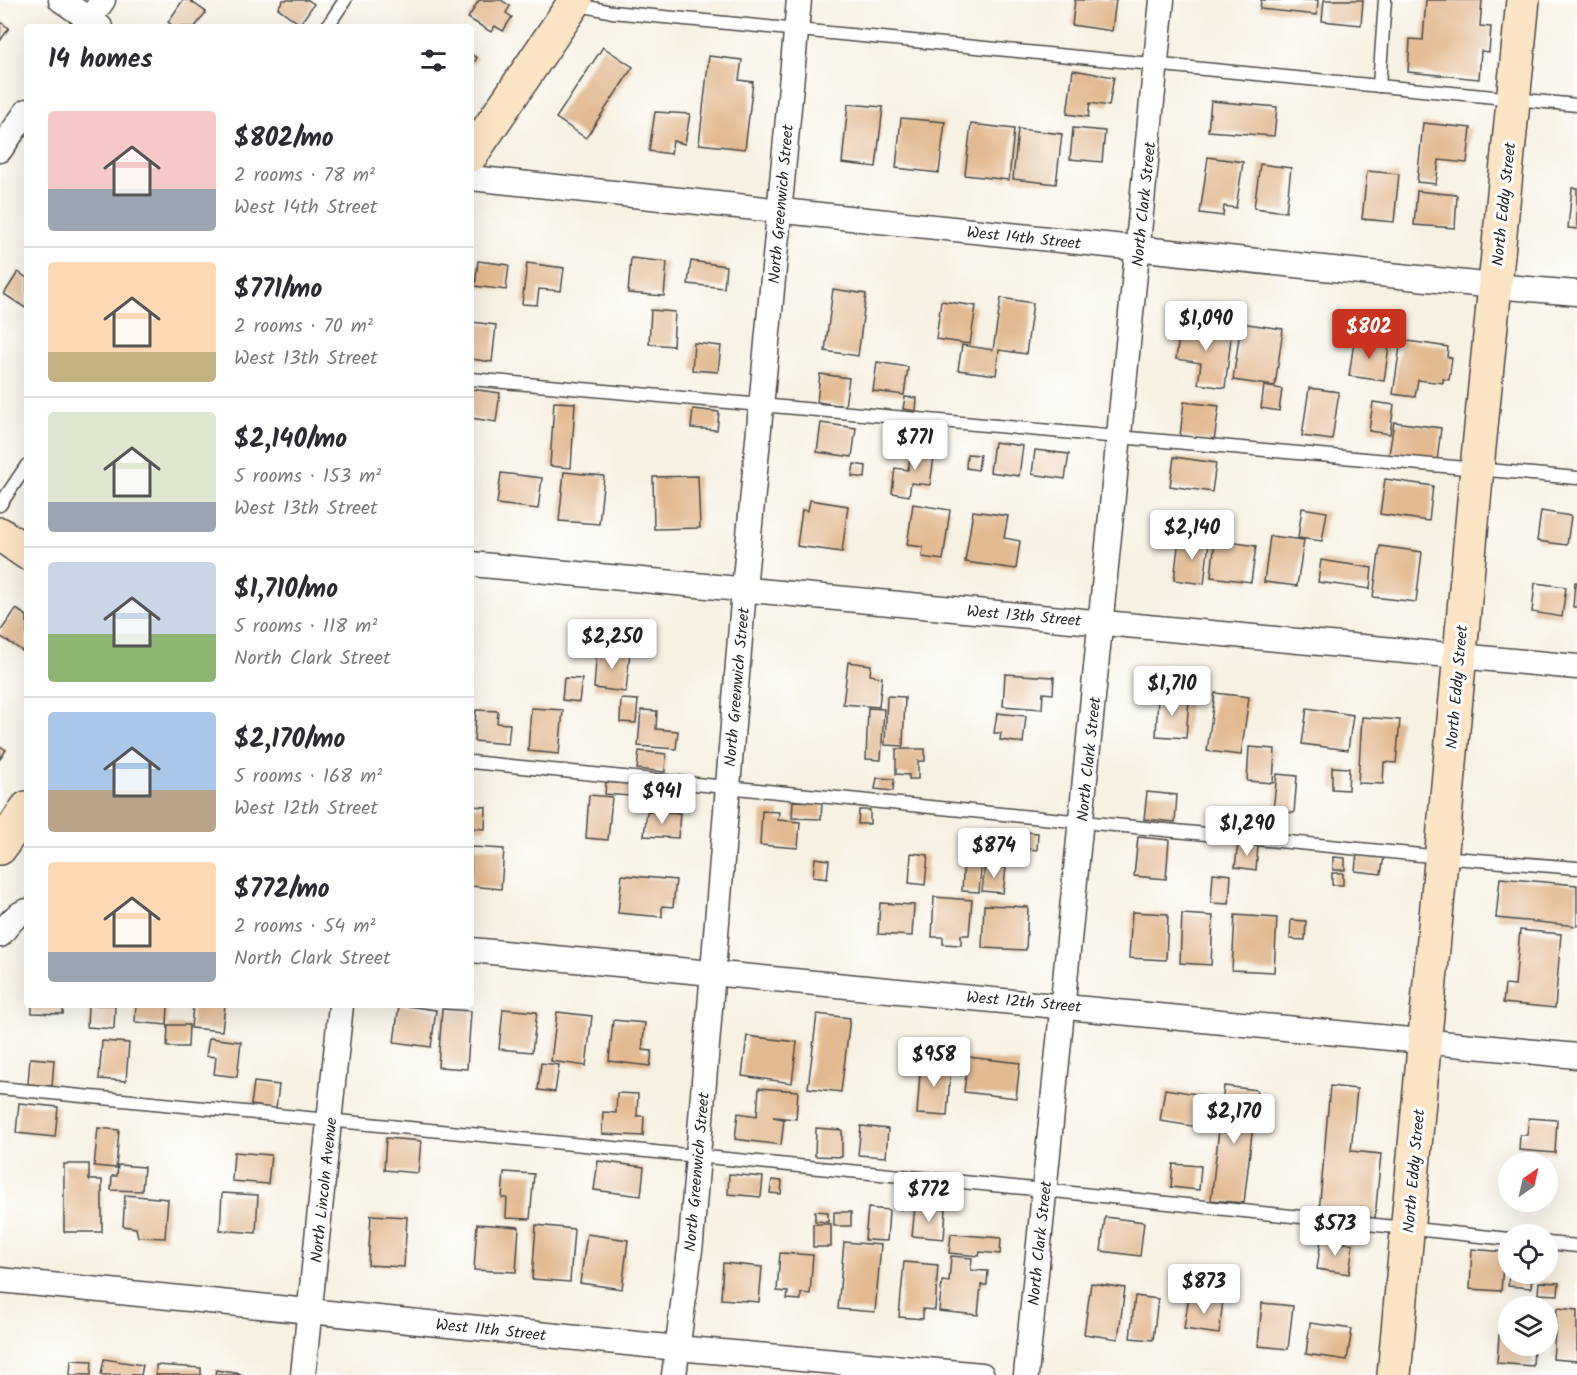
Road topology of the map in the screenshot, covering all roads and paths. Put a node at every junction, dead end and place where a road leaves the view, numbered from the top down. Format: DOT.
graph roads {
  1 [pos="61,0"];
  2 [pos="345,0"];
  3 [pos="799,0"];
  4 [pos="1162,0"];
  5 [pos="1385,0"];
  6 [pos="1523,0"];
  7 [pos="575,2"];
  8 [pos="94,18"];
  9 [pos="329,24"];
  10 [pos="797,29"];
  11 [pos="1157,64"];
  12 [pos="1379,86"];
  13 [pos="1513,99"];
  14 [pos="1577,105"];
  15 [pos="24,115"];
  16 [pos="0,150"];
  17 [pos="474,151"];
  18 [pos="474,178"];
  19 [pos="779,211"];
  20 [pos="1138,249"];
  21 [pos="1494,286"];
  22 [pos="1577,293"];
  23 [pos="474,379"];
  24 [pos="761,405"];
  25 [pos="1120,436"];
  26 [pos="1477,468"];
  27 [pos="24,469"];
  28 [pos="1577,478"];
  29 [pos="0,505"];
  30 [pos="0,534"];
  31 [pos="24,551"];
  32 [pos="474,564"];
  33 [pos="744,589"];
  34 [pos="1101,623"];
  35 [pos="1459,656"];
  36 [pos="1577,667"];
  37 [pos="474,762"];
  38 [pos="727,787"];
  39 [pos="24,812"];
  40 [pos="1081,821"];
  41 [pos="0,848"];
  42 [pos="1441,857"];
  43 [pos="1577,868"];
  44 [pos="474,950"];
  45 [pos="712,972"];
  46 [pos="1063,1005"];
  47 [pos="341,1008"];
  48 [pos="1425,1041"];
  49 [pos="1577,1056"];
  50 [pos="0,1088"];
  51 [pos="330,1120"];
  52 [pos="698,1156"];
  53 [pos="1044,1190"];
  54 [pos="1407,1228"];
  55 [pos="1498,1238"];
  56 [pos="1558,1244"];
  57 [pos="1577,1246"];
  58 [pos="0,1281"];
  59 [pos="310,1311"];
  60 [pos="678,1348"];
  61 [pos="303,1375"];
  62 [pos="674,1375"];
  63 [pos="982,1375"];
  64 [pos="1026,1375"];
  65 [pos="1394,1375"];
  1 -- 8 [label="street"];
  2 -- 9 [label="lane"];
  3 -- 10 [label="street, North Greenwich Street"];
  4 -- 11 [label="street, North Clark Street"];
  5 -- 12 [label="lane"];
  6 -- 13 [label="main road, North Eddy Street"];
  7 -- 10 [label="lane"];
  7 -- 17 [label="main road"];
  10 -- 11 [label="lane"];
  10 -- 19 [label="street, North Greenwich Street"];
  11 -- 12 [label="lane"];
  11 -- 20 [label="street, North Clark Street"];
  12 -- 13 [label="lane"];
  13 -- 14 [label="lane"];
  13 -- 21 [label="main road, North Eddy Street"];
  15 -- 16 [label="street"];
  18 -- 19 [label="street, West 14th Street"];
  19 -- 20 [label="street, West 14th Street"];
  19 -- 24 [label="street, North Greenwich Street"];
  20 -- 21 [label="street, West 14th Street"];
  20 -- 25 [label="street, North Clark Street"];
  21 -- 22 [label="street, West 14th Street"];
  21 -- 26 [label="main road, North Eddy Street"];
  23 -- 24 [label="lane"];
  24 -- 25 [label="lane"];
  24 -- 33 [label="street, North Greenwich Street"];
  25 -- 26 [label="lane"];
  25 -- 34 [label="street, North Clark Street"];
  26 -- 28 [label="lane"];
  26 -- 35 [label="main road, North Eddy Street"];
  27 -- 29 [label="lane"];
  30 -- 31 [label="main road"];
  32 -- 33 [label="street, West 13th Street"];
  33 -- 34 [label="street, West 13th Street"];
  33 -- 38 [label="street, North Greenwich Street"];
  34 -- 35 [label="street, West 13th Street"];
  34 -- 40 [label="street, North Clark Street"];
  35 -- 36 [label="street, West 13th Street"];
  35 -- 42 [label="main road, North Eddy Street"];
  37 -- 38 [label="lane"];
  38 -- 40 [label="lane"];
  38 -- 45 [label="street, North Greenwich Street"];
  39 -- 41 [label="main road"];
  40 -- 42 [label="lane"];
  40 -- 46 [label="street, North Clark Street"];
  42 -- 43 [label="lane"];
  42 -- 48 [label="main road, North Eddy Street"];
  44 -- 45 [label="street, West 12th Street"];
  45 -- 46 [label="street, West 12th Street"];
  45 -- 52 [label="street, North Greenwich Street"];
  46 -- 48 [label="street, West 12th Street"];
  46 -- 53 [label="street, North Clark Street"];
  47 -- 51 [label="street, North Lincoln Avenue"];
  48 -- 49 [label="street, West 12th Street"];
  48 -- 54 [label="main road, North Eddy Street"];
  50 -- 51 [label="lane"];
  51 -- 52 [label="lane"];
  51 -- 59 [label="street, North Lincoln Avenue"];
  52 -- 53 [label="lane"];
  52 -- 60 [label="street, North Greenwich Street"];
  53 -- 54 [label="lane"];
  53 -- 64 [label="street, North Clark Street"];
  54 -- 55 [label="lane"];
  54 -- 65 [label="main road, North Eddy Street"];
  56 -- 57 [label="lane"];
  58 -- 59 [label="street, West 11th Street"];
  59 -- 60 [label="street, West 11th Street"];
  59 -- 61 [label="street, North Lincoln Avenue"];
  60 -- 62 [label="street, North Greenwich Street"];
  60 -- 63 [label="street, West 11th Street"];
}
